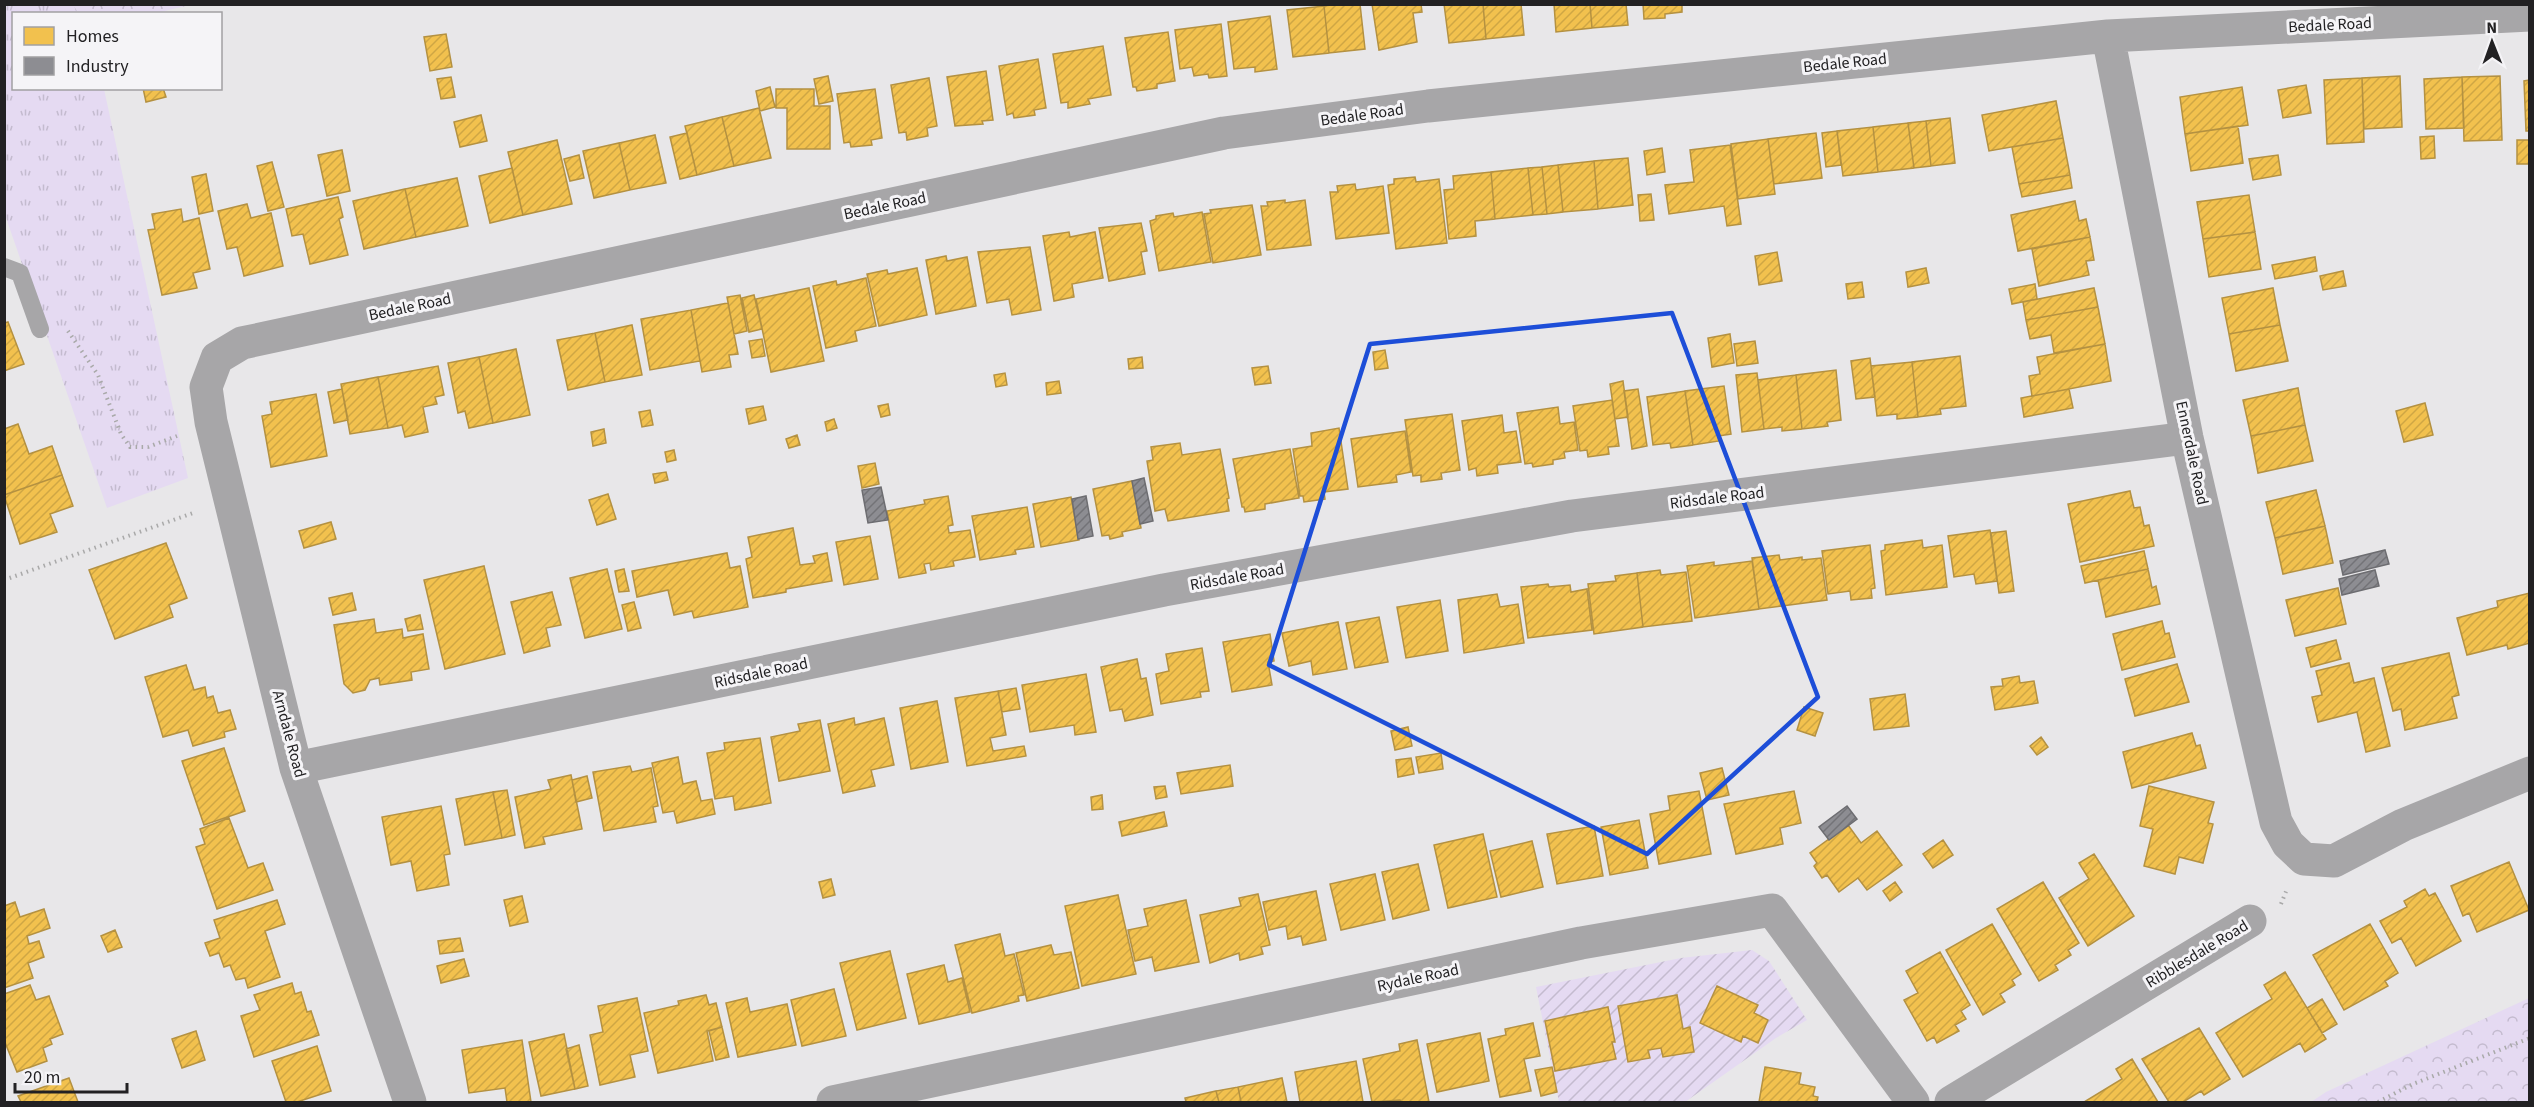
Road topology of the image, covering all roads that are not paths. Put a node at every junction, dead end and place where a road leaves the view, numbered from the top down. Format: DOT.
graph roads {
  1 [pos="2529,15"];
  2 [pos="2108,36"];
  3 [pos="4,267"];
  4 [pos="40,329"];
  5 [pos="218,358"];
  6 [pos="2187,438"];
  7 [pos="296,768"];
  8 [pos="2529,773"];
  9 [pos="2250,921"];
  10 [pos="410,1102"];
  11 [pos="833,1102"];
  12 [pos="1913,1102"];
  13 [pos="1951,1102"];
  1 -- 2 [label="street, Bedale Road"];
  2 -- 5 [label="street, Bedale Road"];
  2 -- 6 [label="street, Ennerdale Road"];
  3 -- 4 [label="lane"];
  5 -- 7 [label="street, Arndale Road"];
  6 -- 7 [label="street, Ridsdale Road"];
  6 -- 8 [label="street, Ennerdale Road"];
  7 -- 10 [label="street, Arndale Road"];
  9 -- 13 [label="street, Ribblesdale Road"];
  11 -- 12 [label="street, Rydale Road"];
}
